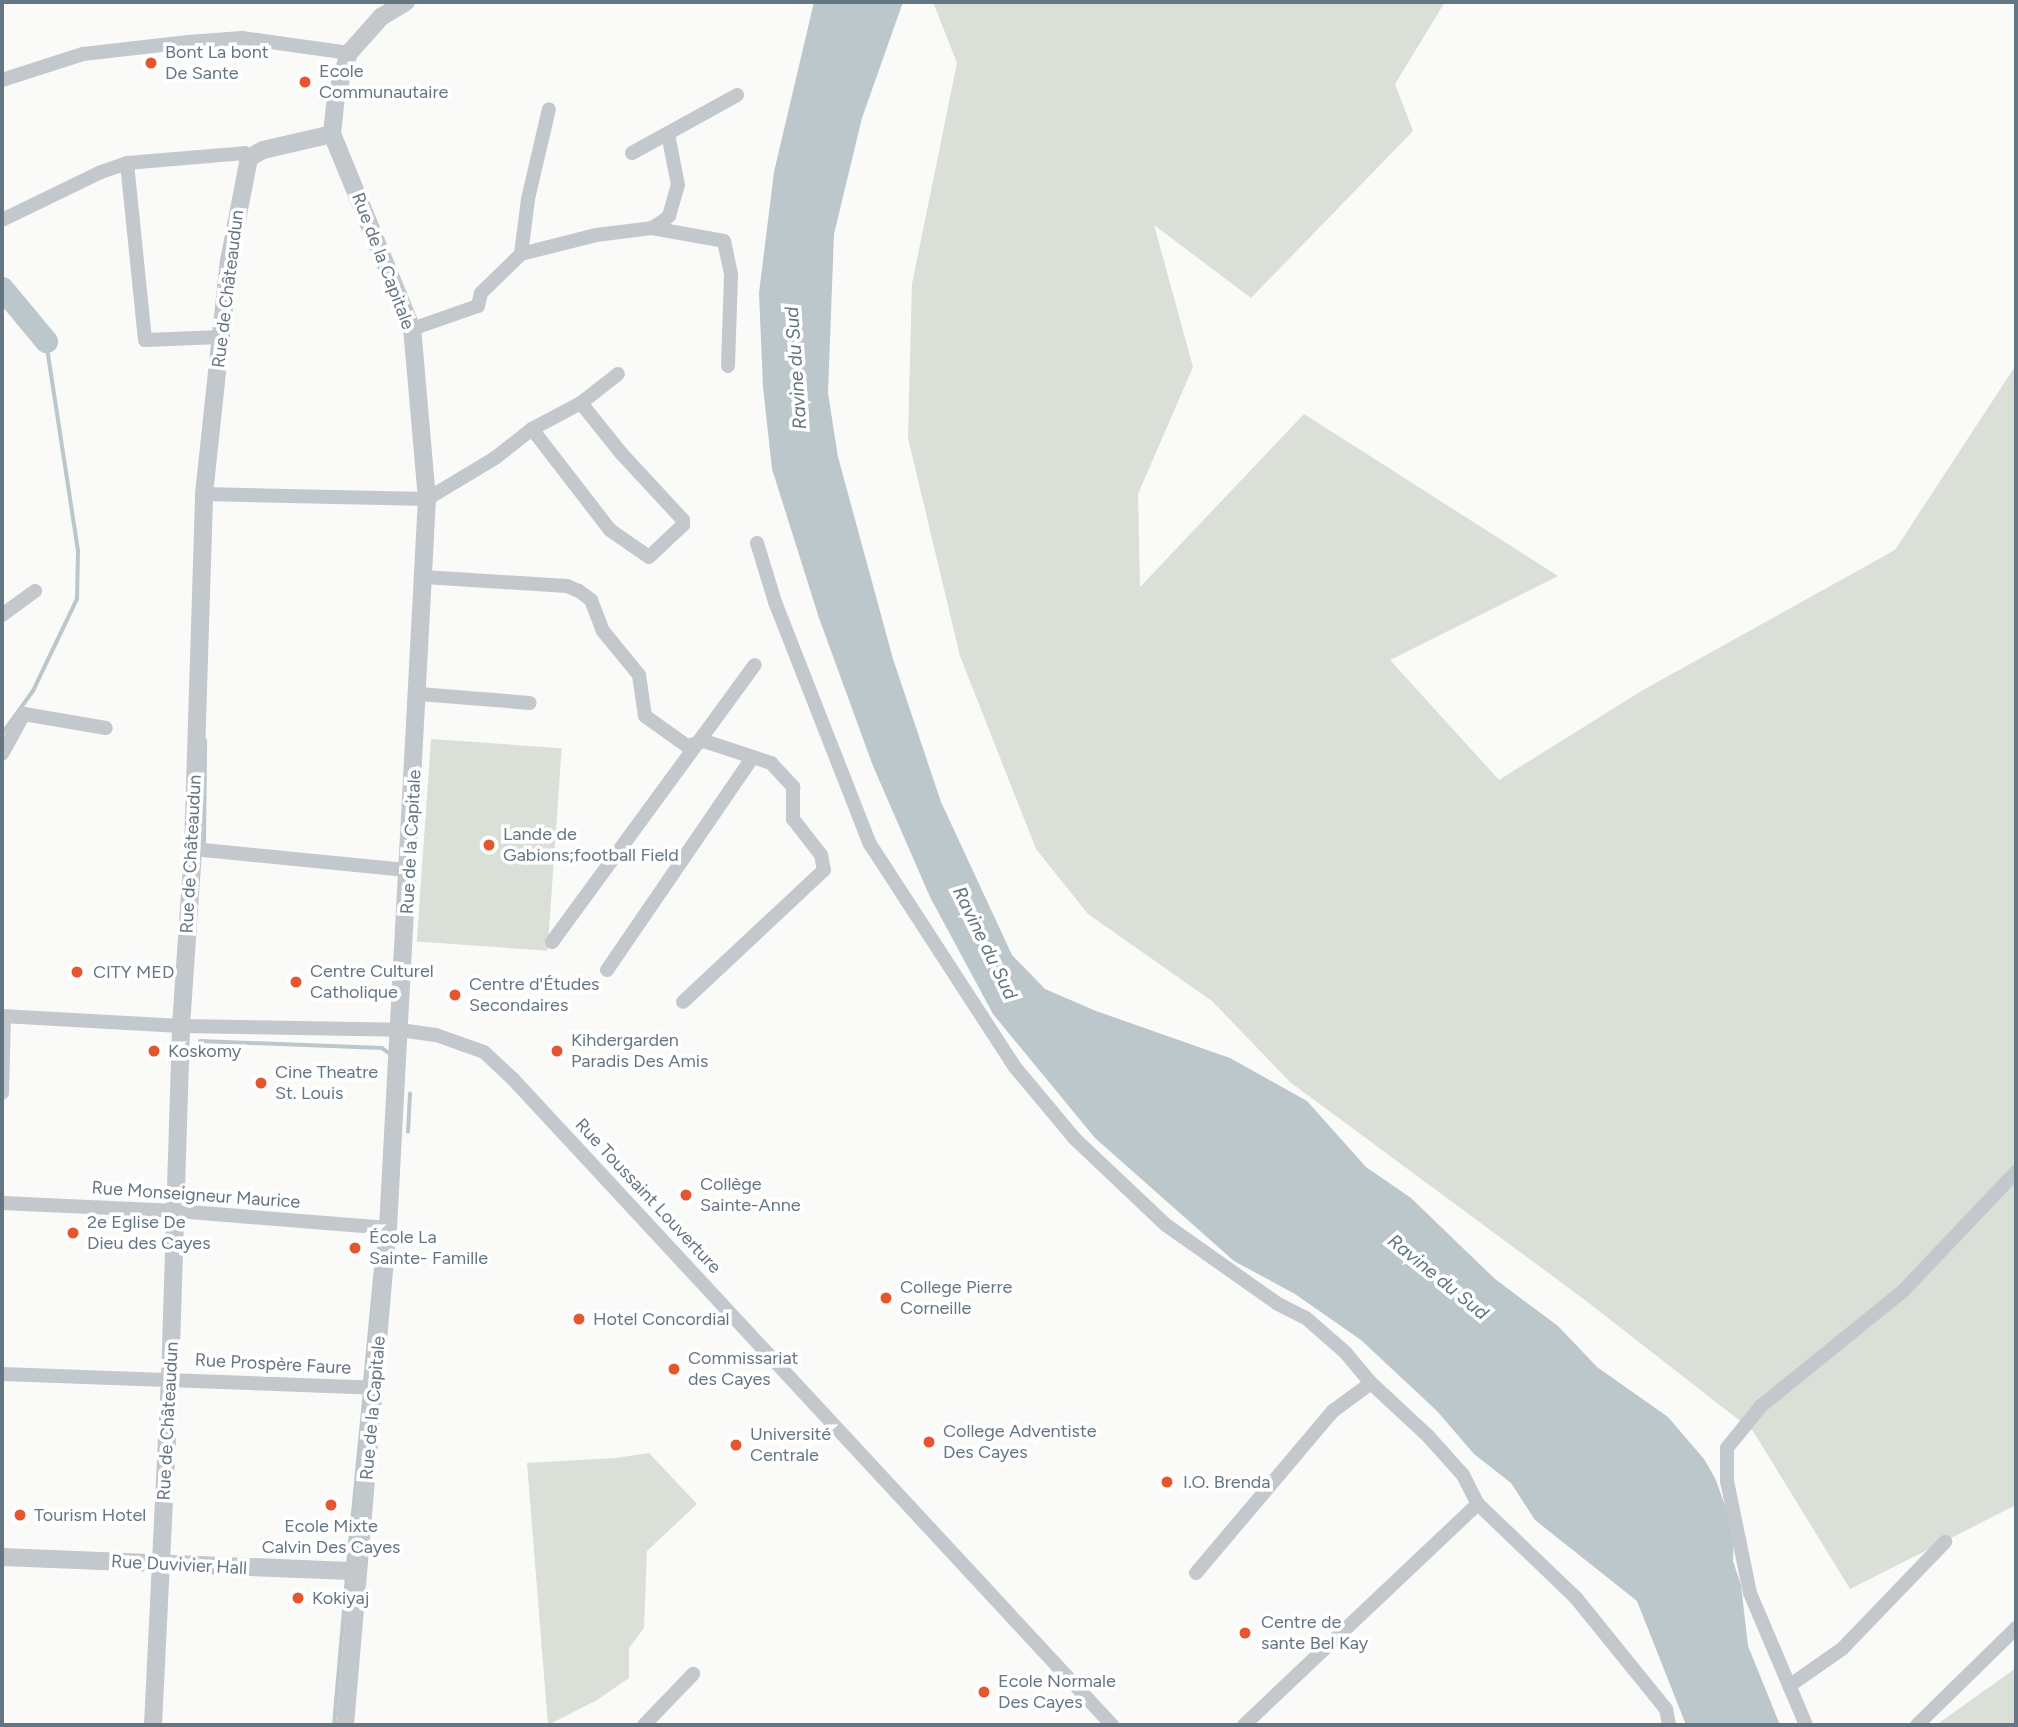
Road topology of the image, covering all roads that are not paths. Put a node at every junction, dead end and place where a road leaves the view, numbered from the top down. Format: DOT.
graph roads {
  1 [pos="406,2"];
  2 [pos="349,53"];
  3 [pos="2,80"];
  4 [pos="737,95"];
  5 [pos="549,109"];
  6 [pos="332,134"];
  7 [pos="668,134"];
  8 [pos="632,153"];
  9 [pos="248,159"];
  10 [pos="127,163"];
  11 [pos="2,220"];
  12 [pos="652,228"];
  13 [pos="521,254"];
  14 [pos="412,329"];
  15 [pos="221,337"];
  16 [pos="728,366"];
  17 [pos="618,374"];
  18 [pos="581,403"];
  19 [pos="532,429"];
  20 [pos="204,494"];
  21 [pos="427,499"];
  22 [pos="757,543"];
  23 [pos="424,577"];
  24 [pos="36,591"];
  25 [pos="2,615"];
  26 [pos="755,665"];
  27 [pos="419,694"];
  28 [pos="530,703"];
  29 [pos="106,728"];
  30 [pos="699,741"];
  31 [pos="2,754"];
  32 [pos="753,757"];
  33 [pos="193,849"];
  34 [pos="409,870"];
  35 [pos="552,942"];
  36 [pos="607,970"];
  37 [pos="683,1002"];
  38 [pos="3,1016"];
  39 [pos="181,1026"];
  40 [pos="400,1030"];
  41 [pos="2,1093"];
  42 [pos="2016,1172"];
  43 [pos="2,1203"];
  44 [pos="177,1211"];
  45 [pos="388,1228"];
  46 [pos="2,1374"];
  47 [pos="170,1379"];
  48 [pos="1371,1383"];
  49 [pos="375,1388"];
  50 [pos="1478,1504"];
  51 [pos="1945,1542"];
  52 [pos="2,1557"];
  53 [pos="160,1563"];
  54 [pos="356,1572"];
  55 [pos="1196,1573"];
  56 [pos="2016,1628"];
  57 [pos="693,1674"];
  58 [pos="1789,1686"];
  59 [pos="153,1725"];
  60 [pos="345,1725"];
  61 [pos="643,1725"];
  62 [pos="1112,1725"];
  63 [pos="1244,1725"];
  64 [pos="1670,1725"];
  65 [pos="1806,1725"];
  66 [pos="1917,1725"];
  1 -- 2 [label="street, Rue de la Capitale"];
  2 -- 3 [label="street"];
  2 -- 6 [label="street, Rue de la Capitale"];
  4 -- 7 [label="street"];
  5 -- 13 [label="street"];
  6 -- 9 [label="street"];
  6 -- 14 [label="street, Rue de la Capitale"];
  7 -- 8 [label="street"];
  7 -- 12 [label="street"];
  9 -- 10 [label="street"];
  9 -- 15 [label="street, Rue de Châteaudun"];
  10 -- 11 [label="street"];
  10 -- 15 [label="street"];
  12 -- 13 [label="street"];
  12 -- 16 [label="street"];
  13 -- 14 [label="street"];
  14 -- 21 [label="street, Rue de la Capitale"];
  15 -- 20 [label="street, Rue de Châteaudun"];
  17 -- 18 [label="street"];
  18 -- 19 [label="street"];
  18 -- 19 [label="street"];
  19 -- 21 [label="street"];
  20 -- 21 [label="street"];
  20 -- 33 [label="street, Rue de Châteaudun"];
  21 -- 23 [label="street, Rue de la Capitale"];
  22 -- 48 [label="street"];
  23 -- 27 [label="street, Rue de la Capitale"];
  23 -- 30 [label="street"];
  24 -- 25 [label="street"];
  26 -- 30 [label="street"];
  27 -- 28 [label="street"];
  27 -- 34 [label="street, Rue de la Capitale"];
  29 -- 31 [label="street"];
  30 -- 32 [label="street"];
  30 -- 35 [label="street"];
  32 -- 36 [label="street"];
  32 -- 37 [label="street"];
  33 -- 34 [label="street"];
  33 -- 39 [label="street, Rue de Châteaudun"];
  34 -- 40 [label="street, Rue de la Capitale"];
  38 -- 39 [label="street, Rue Toussaint Louverture"];
  38 -- 41 [label="street"];
  39 -- 40 [label="street, Rue Toussaint Louverture"];
  39 -- 44 [label="street, Rue de Châteaudun"];
  40 -- 45 [label="street, Rue de la Capitale"];
  40 -- 62 [label="street, Rue Toussaint Louverture"];
  42 -- 58 [label="street"];
  43 -- 44 [label="street, Rue Monseigneur Maurice"];
  44 -- 45 [label="street, Rue Monseigneur Maurice"];
  44 -- 47 [label="street, Rue de Châteaudun"];
  45 -- 49 [label="street, Rue de la Capitale"];
  46 -- 47 [label="street, Rue Prospère Faure"];
  47 -- 49 [label="street, Rue Prospère Faure"];
  47 -- 53 [label="street, Rue de Châteaudun"];
  48 -- 50 [label="street"];
  48 -- 55 [label="street"];
  49 -- 54 [label="street, Rue de la Capitale"];
  50 -- 63 [label="street"];
  50 -- 64 [label="street"];
  51 -- 58 [label="street"];
  52 -- 53 [label="street, Rue Duvivier Hall"];
  53 -- 54 [label="street, Rue Duvivier Hall"];
  53 -- 59 [label="street, Rue de Châteaudun"];
  54 -- 60 [label="street, Rue de la Capitale"];
  56 -- 66 [label="street"];
  57 -- 61 [label="street"];
  58 -- 65 [label="street"];
}
